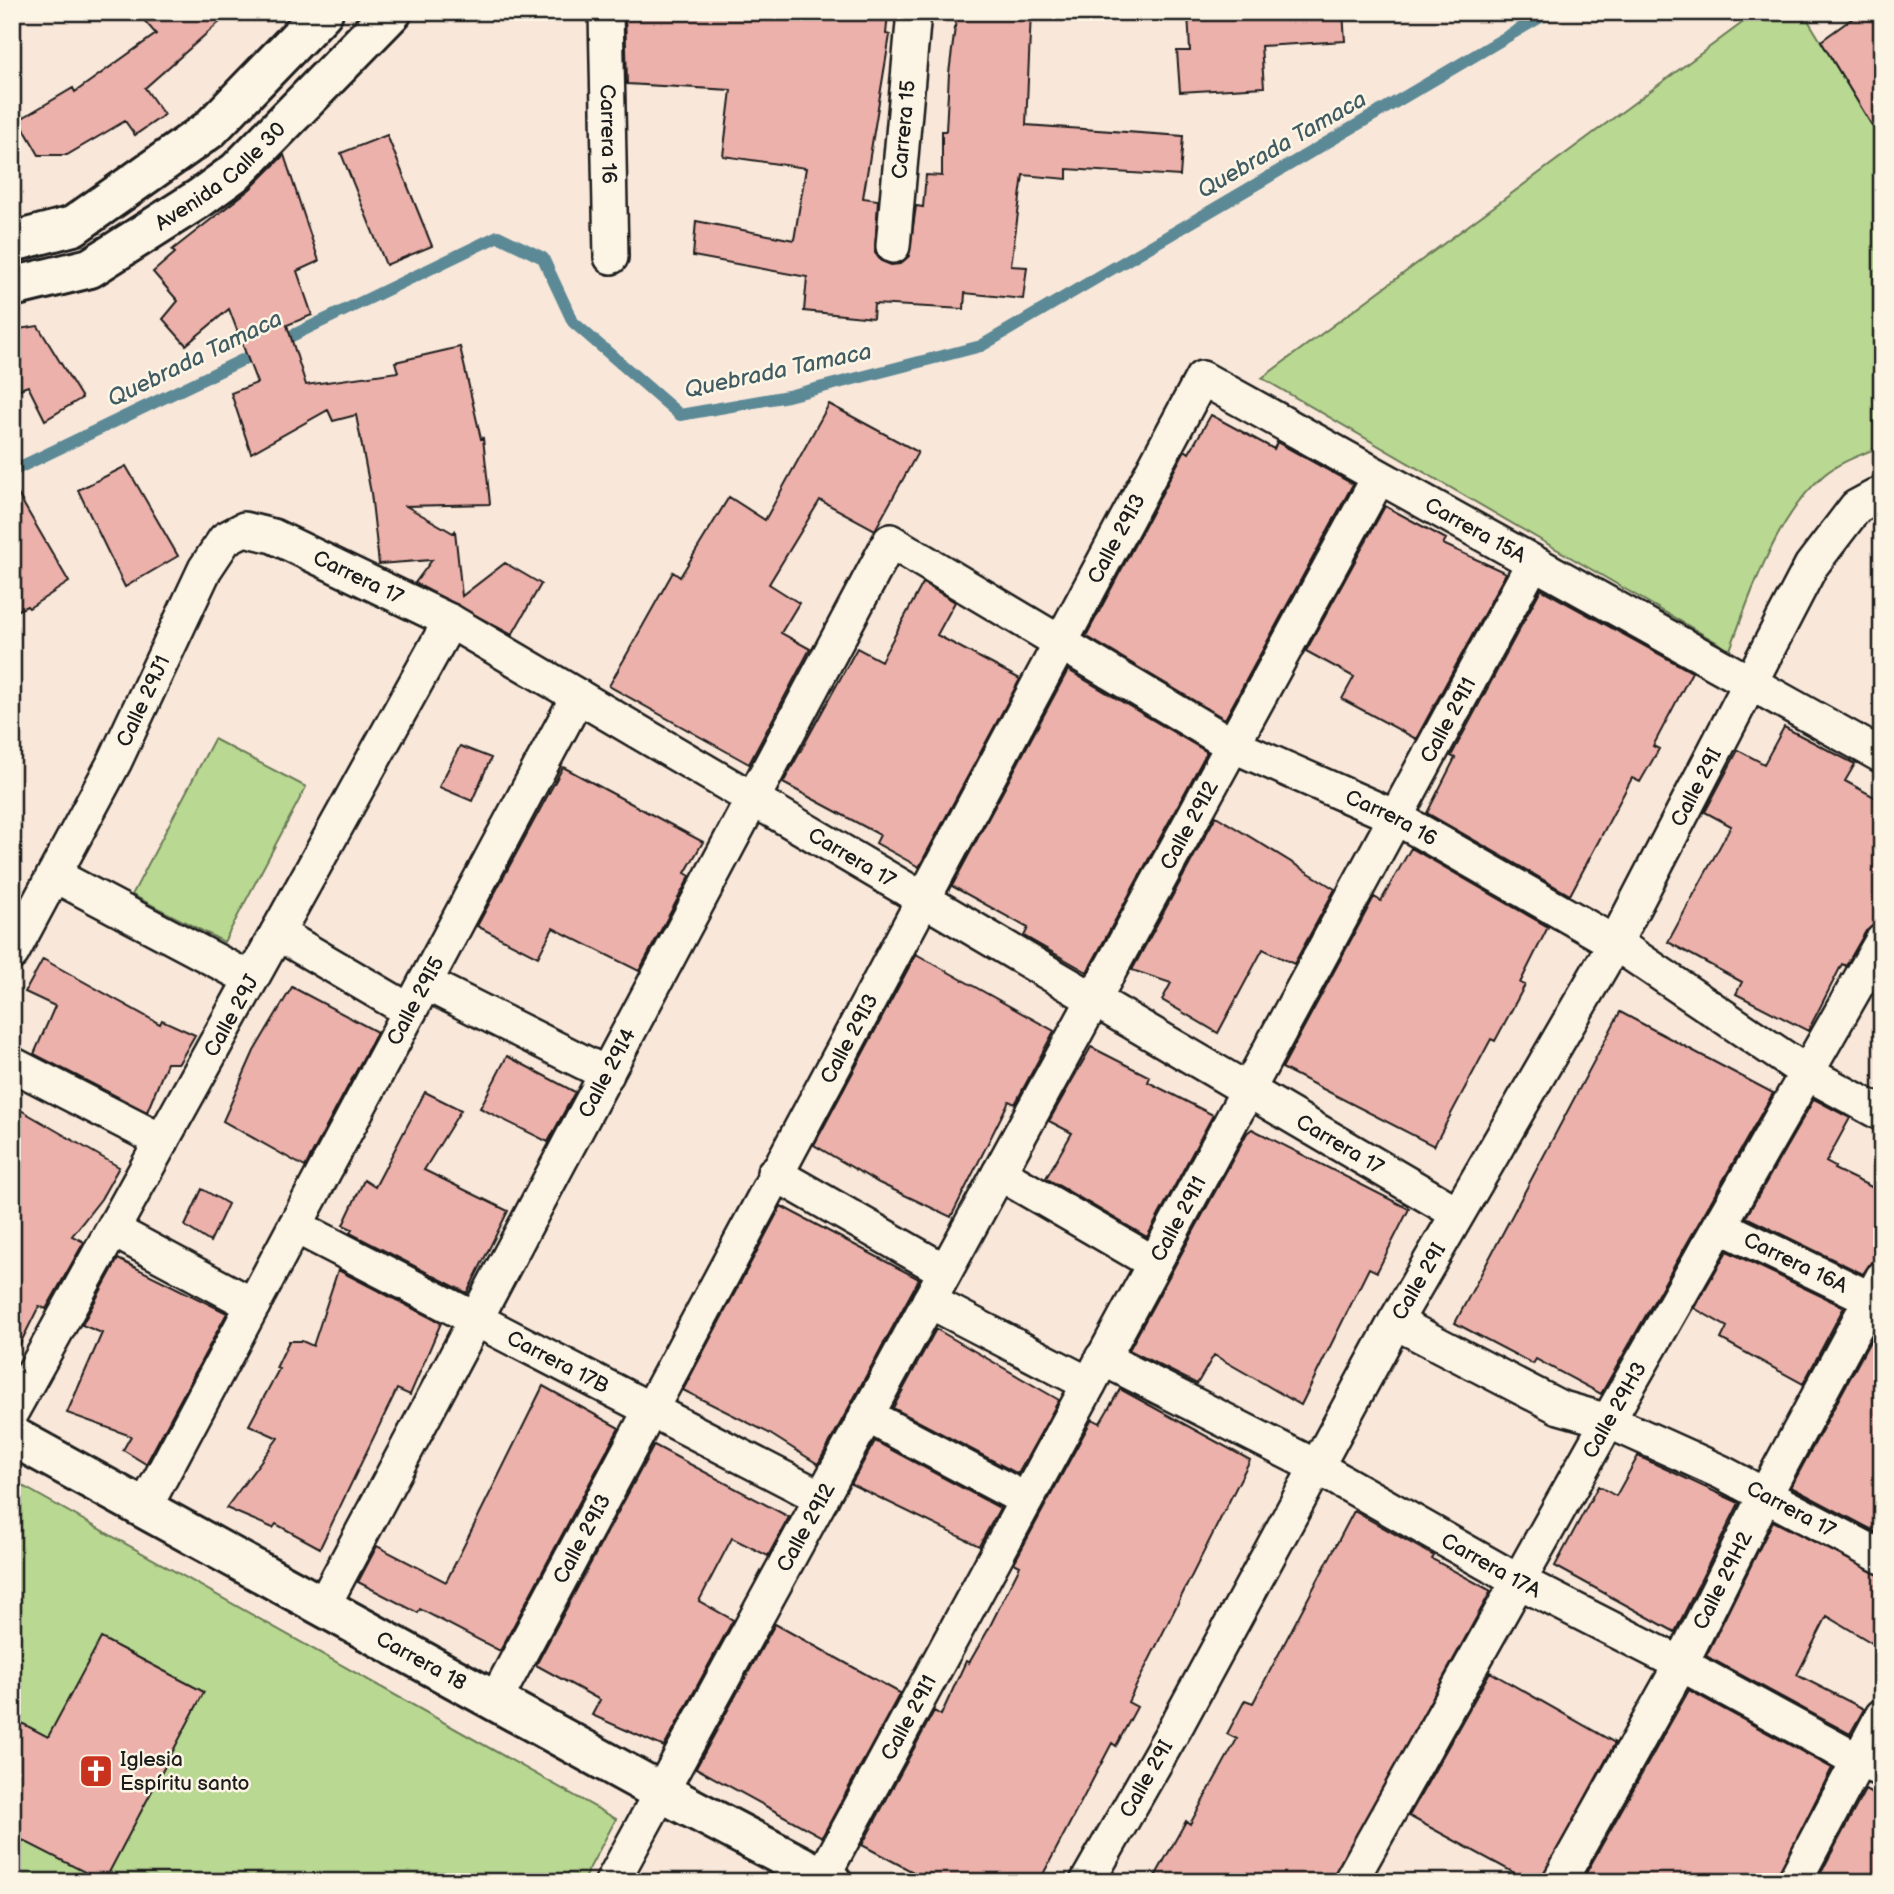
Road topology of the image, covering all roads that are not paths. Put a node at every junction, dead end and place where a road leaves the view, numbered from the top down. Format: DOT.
graph roads {
  1 [pos="323,12"];
  2 [pos="392,12"];
  3 [pos="606,12"];
  4 [pos="914,12"];
  5 [pos="12,242"];
  6 [pos="893,246"];
  7 [pos="611,257"];
  8 [pos="12,287"];
  9 [pos="1202,377"];
  10 [pos="1379,477"];
  11 [pos="1882,493"];
  12 [pos="236,531"];
  13 [pos="890,541"];
  14 [pos="1534,562"];
  15 [pos="450,621"];
  16 [pos="1059,642"];
  17 [pos="1749,683"];
  18 [pos="578,696"];
  19 [pos="1232,746"];
  20 [pos="1882,756"];
  21 [pos="753,798"];
  22 [pos="1395,817"];
  23 [pos="54,875"];
  24 [pos="923,899"];
  25 [pos="277,933"];
  26 [pos="1882,941"];
  27 [pos="1615,943"];
  28 [pos="12,953"];
  29 [pos="251,979"];
  30 [pos="418,997"];
  31 [pos="1094,999"];
  32 [pos="12,1064"];
  33 [pos="1807,1073"];
  34 [pos="607,1074"];
  35 [pos="1248,1090"];
  36 [pos="1882,1114"];
  37 [pos="162,1141"];
  38 [pos="999,1172"];
  39 [pos="774,1173"];
  40 [pos="1457,1213"];
  41 [pos="295,1226"];
  42 [pos="1720,1227"];
  43 [pos="113,1230"];
  44 [pos="1154,1263"];
  45 [pos="945,1271"];
  46 [pos="1875,1288"];
  47 [pos="929,1301"];
  48 [pos="253,1305"];
  49 [pos="475,1320"];
  50 [pos="1395,1322"];
  51 [pos="1096,1371"];
  52 [pos="650,1410"];
  53 [pos="12,1411"];
  54 [pos="866,1415"];
  55 [pos="1608,1421"];
  56 [pos="12,1436"];
  57 [pos="1315,1466"];
  58 [pos="1765,1495"];
  59 [pos="821,1498"];
  60 [pos="1026,1500"];
  61 [pos="144,1509"];
  62 [pos="1882,1557"];
  63 [pos="1518,1581"];
  64 [pos="323,1606"];
  65 [pos="1681,1664"];
  66 [pos="495,1701"];
  67 [pos="1882,1716"];
  68 [pos="1870,1765"];
  69 [pos="661,1792"];
  70 [pos="827,1879"];
  71 [pos="612,1882"];
  72 [pos="1087,1882"];
  73 [pos="1350,1882"];
  74 [pos="1559,1882"];
  75 [pos="1794,1882"];
  1 -- 5 [label="main road, Avenida Calle 30"];
  2 -- 8 [label="main road, Avenida Calle 30"];
  3 -- 7 [label="street, Carrera 16"];
  4 -- 6 [label="street, Carrera 15"];
  9 -- 10 [label="street, Carrera 15A"];
  9 -- 16 [label="street, Calle 29I3"];
  10 -- 14 [label="street, Carrera 15A"];
  10 -- 19 [label="street, Calle 29I2"];
  11 -- 17 [label="street"];
  12 -- 15 [label="street, Carrera 17"];
  12 -- 23 [label="street, Calle 29J1"];
  13 -- 16 [label="street, Carrera 16"];
  13 -- 21 [label="street, Calle 29I4"];
  14 -- 17 [label="street, Carrera 15A"];
  14 -- 22 [label="street, Calle 29I1"];
  15 -- 18 [label="street, Carrera 17"];
  15 -- 25 [label="street, Calle 29J"];
  16 -- 19 [label="street, Carrera 16"];
  16 -- 24 [label="street, Calle 29I3"];
  17 -- 20 [label="street, Carrera 15A"];
  17 -- 27 [label="street, Calle 29I"];
  18 -- 21 [label="street, Carrera 17"];
  18 -- 30 [label="street, Calle 29I5"];
  19 -- 22 [label="street, Carrera 16"];
  19 -- 31 [label="street, Calle 29I2"];
  21 -- 24 [label="street, Carrera 17"];
  21 -- 34 [label="street, Calle 29I4"];
  22 -- 27 [label="street, Carrera 16"];
  22 -- 35 [label="street, Calle 29I1"];
  23 -- 28 [label="street, Calle 29J1"];
  23 -- 29 [label="street"];
  24 -- 31 [label="street, Carrera 17"];
  24 -- 39 [label="street, Calle 29I3"];
  25 -- 29 [label="street, Calle 29J"];
  25 -- 30 [label="street"];
  26 -- 33 [label="street, Calle 29H3"];
  27 -- 33 [label="street, Carrera 16"];
  27 -- 40 [label="street, Calle 29I"];
  29 -- 37 [label="street, Calle 29J"];
  30 -- 34 [label="street"];
  30 -- 41 [label="street, Calle 29I5"];
  31 -- 35 [label="street, Carrera 17"];
  31 -- 38 [label="street, Calle 29I2"];
  32 -- 37 [label="street"];
  33 -- 36 [label="street, Carrera 16"];
  33 -- 42 [label="street, Calle 29H3"];
  34 -- 49 [label="street, Calle 29I4"];
  35 -- 40 [label="street, Carrera 17"];
  35 -- 44 [label="street, Calle 29I1"];
  37 -- 43 [label="street, Calle 29J"];
  38 -- 44 [label="street"];
  38 -- 45 [label="street, Calle 29I2"];
  39 -- 45 [label="street"];
  39 -- 52 [label="street, Calle 29I3"];
  40 -- 50 [label="street, Calle 29I"];
  41 -- 48 [label="street, Calle 29I5"];
  41 -- 49 [label="street, Carrera 17B"];
  42 -- 46 [label="street, Carrera 16A"];
  42 -- 55 [label="street, Calle 29H3"];
  43 -- 48 [label="street"];
  43 -- 53 [label="street, Calle 29J"];
  44 -- 51 [label="street, Calle 29I1"];
  45 -- 47 [label="street, Calle 29I2"];
  46 -- 58 [label="street, Calle 29H2"];
  47 -- 51 [label="street, Carrera 17A"];
  47 -- 54 [label="street, Calle 29I2"];
  48 -- 61 [label="street, Calle 29I5"];
  49 -- 52 [label="street, Carrera 17B"];
  49 -- 64 [label="street, Calle 29I4"];
  50 -- 55 [label="street, Carrera 17"];
  50 -- 57 [label="street, Calle 29I"];
  51 -- 57 [label="street, Carrera 17A"];
  51 -- 60 [label="street, Calle 29I1"];
  52 -- 59 [label="street, Carrera 17B"];
  52 -- 66 [label="street, Calle 29I3"];
  54 -- 59 [label="street, Calle 29I2"];
  54 -- 60 [label="street"];
  55 -- 58 [label="street, Carrera 17"];
  55 -- 63 [label="street, Calle 29H3"];
  56 -- 61 [label="main road, Carrera 18"];
  57 -- 63 [label="street, Carrera 17A"];
  57 -- 72 [label="street, Calle 29I"];
  58 -- 62 [label="street, Carrera 17"];
  58 -- 65 [label="street, Calle 29H2"];
  59 -- 69 [label="street, Calle 29I2"];
  60 -- 70 [label="street, Calle 29I1"];
  61 -- 64 [label="main road, Carrera 18"];
  63 -- 65 [label="street, Carrera 17A"];
  63 -- 73 [label="street, Calle 29H3"];
  64 -- 66 [label="main road, Carrera 18"];
  65 -- 68 [label="street, Carrera 17A"];
  65 -- 74 [label="street, Calle 29H2"];
  66 -- 69 [label="main road, Carrera 18"];
  67 -- 68 [label="street"];
  68 -- 75 [label="street"];
  69 -- 70 [label="main road, Carrera 18"];
  69 -- 71 [label="street, Calle 29I2"];
}
